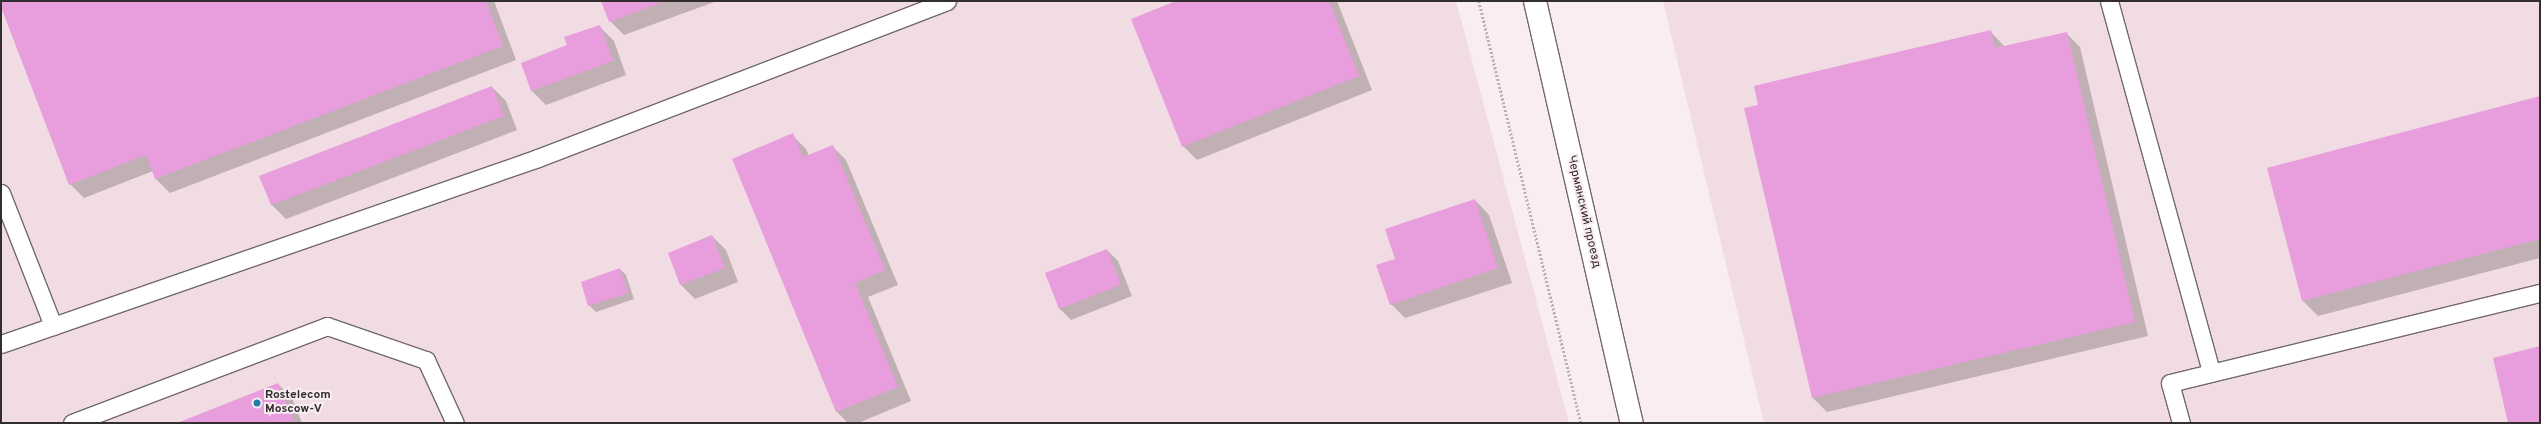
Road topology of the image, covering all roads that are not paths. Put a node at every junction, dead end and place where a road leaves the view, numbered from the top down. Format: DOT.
graph roads {
  1 [pos="947,1"];
  2 [pos="1535,1"];
  3 [pos="2109,1"];
  4 [pos="1,193"];
  5 [pos="2540,293"];
  6 [pos="53,326"];
  7 [pos="1,344"];
  8 [pos="2210,372"];
  9 [pos="72,423"];
  10 [pos="455,423"];
  11 [pos="1632,423"];
  12 [pos="2181,423"];
  1 -- 6 [label="lane"];
  2 -- 11 [label="street, Чермянский проезд"];
  3 -- 8 [label="lane"];
  4 -- 6 [label="lane"];
  5 -- 8 [label="lane"];
  6 -- 7 [label="lane"];
  8 -- 12 [label="lane"];
  9 -- 10 [label="lane"];
}
